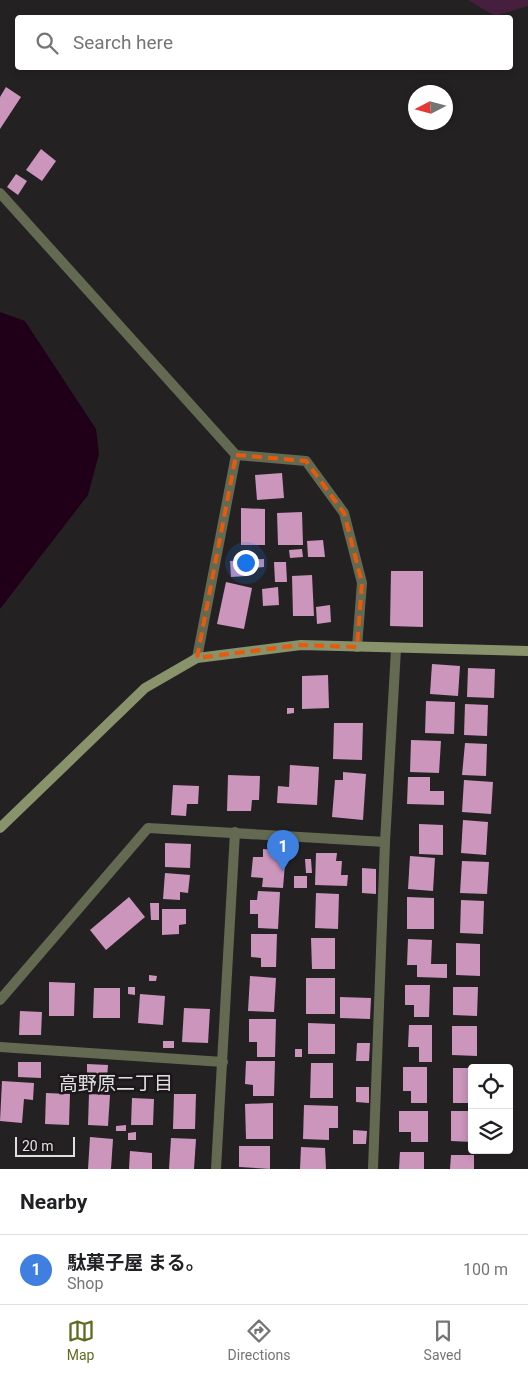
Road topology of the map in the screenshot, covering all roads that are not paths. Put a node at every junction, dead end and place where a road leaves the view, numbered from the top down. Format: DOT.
graph roads {
  1 [pos="0,193"];
  2 [pos="236,455"];
  3 [pos="357,647"];
  4 [pos="396,649"];
  5 [pos="528,651"];
  6 [pos="197,658"];
  7 [pos="0,828"];
  8 [pos="236,832"];
  9 [pos="385,842"];
  10 [pos="0,1000"];
  11 [pos="0,1047"];
  12 [pos="223,1062"];
  13 [pos="216,1169"];
  14 [pos="373,1169"];
  1 -- 2 [label="street"];
  2 -- 3 [label="street"];
  2 -- 6 [label="street"];
  3 -- 4 [label="street"];
  3 -- 6 [label="street"];
  4 -- 5 [label="street"];
  4 -- 9 [label="street"];
  6 -- 7 [label="street"];
  8 -- 9 [label="street"];
  8 -- 10 [label="street"];
  8 -- 12 [label="street"];
  9 -- 14 [label="street"];
  11 -- 12 [label="street"];
  12 -- 13 [label="street"];
}
